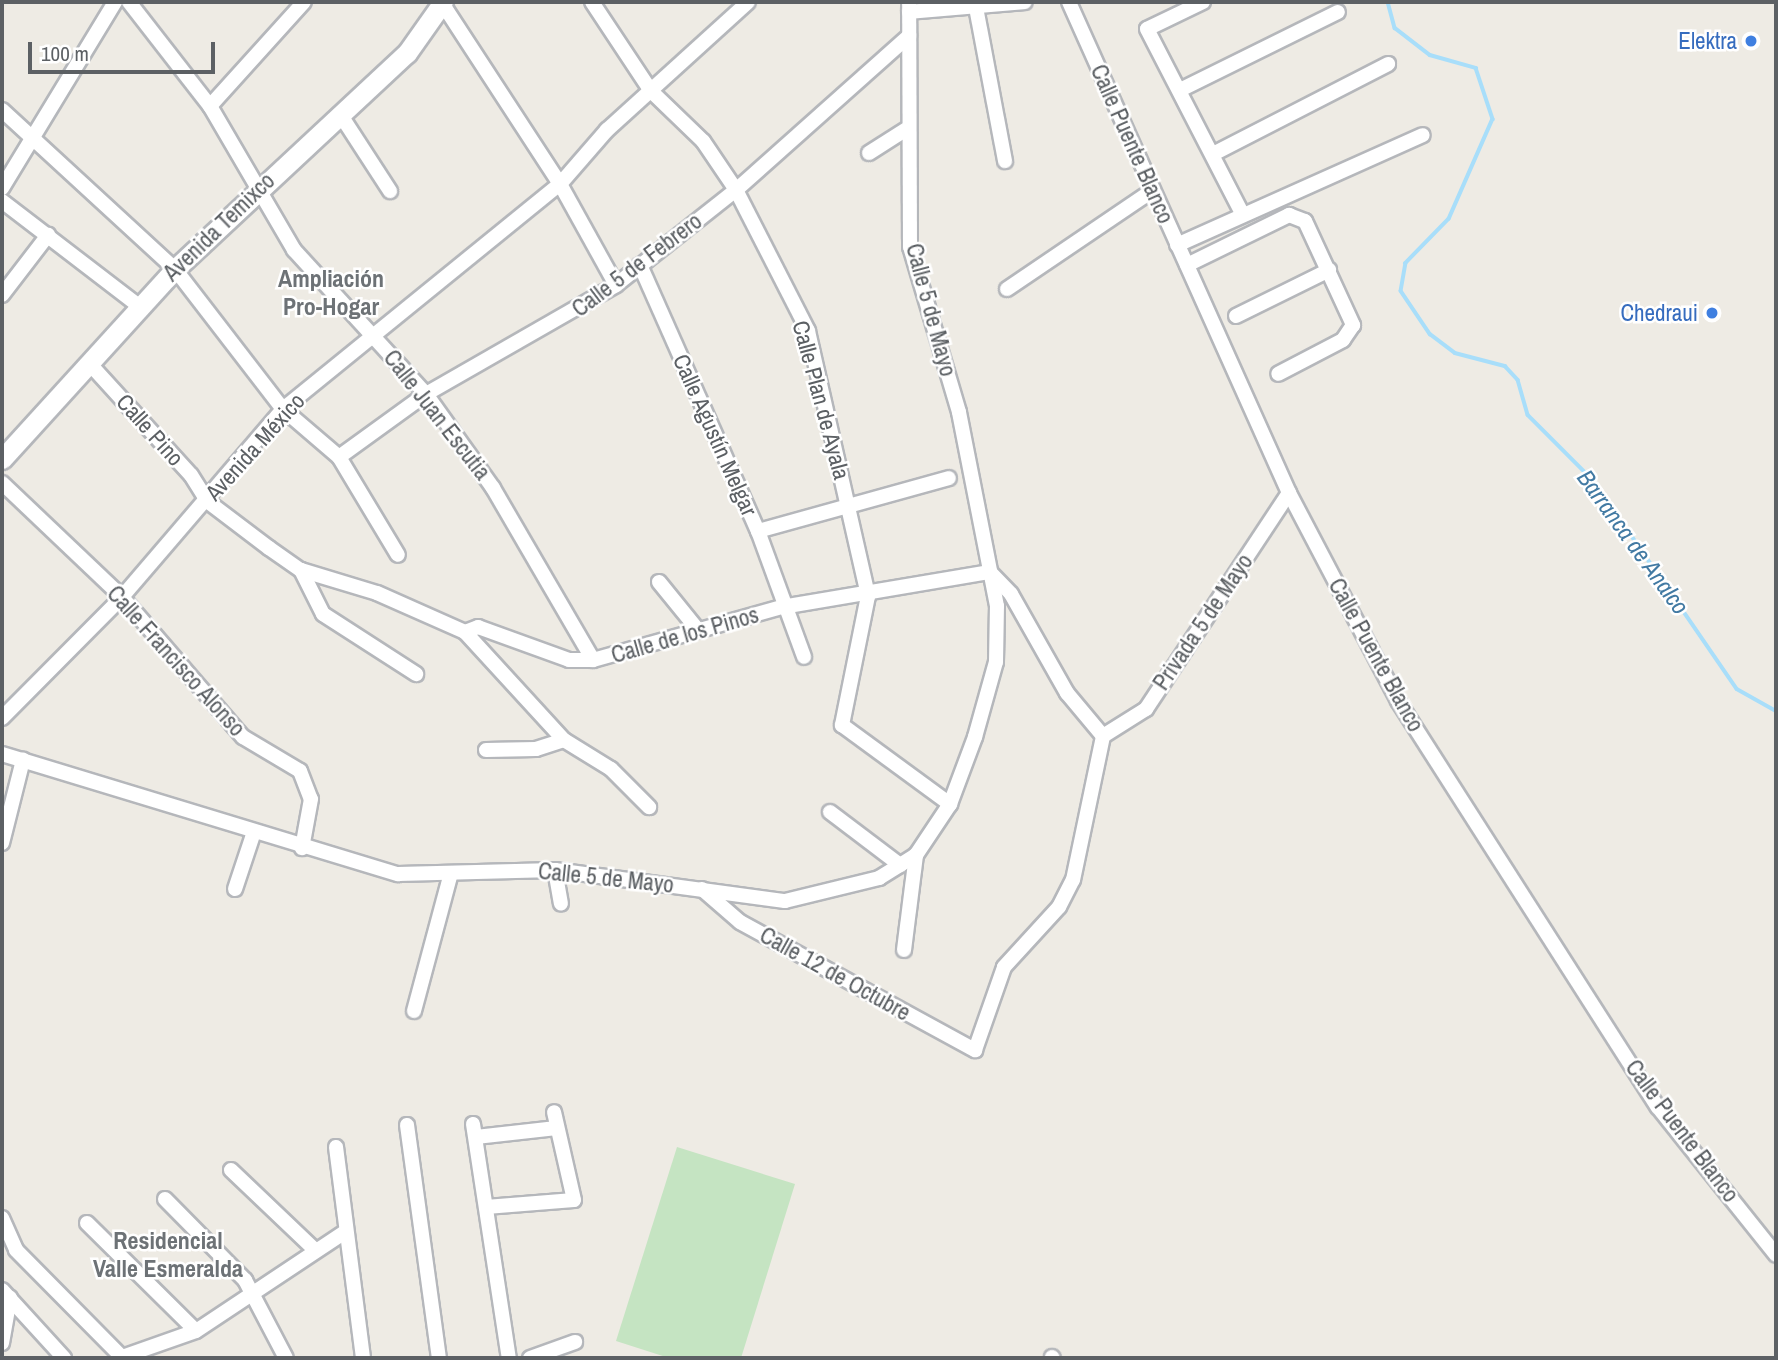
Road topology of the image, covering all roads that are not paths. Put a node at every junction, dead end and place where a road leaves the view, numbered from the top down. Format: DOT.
graph roads {
  1 [pos="115,2"];
  2 [pos="129,2"];
  3 [pos="304,2"];
  4 [pos="442,2"];
  5 [pos="592,2"];
  6 [pos="748,2"];
  7 [pos="1025,2"];
  8 [pos="1069,2"];
  9 [pos="1203,2"];
  10 [pos="906,5"];
  11 [pos="976,5"];
  12 [pos="1338,12"];
  13 [pos="909,36"];
  14 [pos="1388,64"];
  15 [pos="1180,90"];
  16 [pos="650,91"];
  17 [pos="210,106"];
  18 [pos="2,110"];
  19 [pos="340,114"];
  20 [pos="905,130"];
  21 [pos="1423,135"];
  22 [pos="30,140"];
  23 [pos="869,153"];
  24 [pos="1213,154"];
  25 [pos="1005,162"];
  26 [pos="560,184"];
  27 [pos="259,186"];
  28 [pos="2,188"];
  29 [pos="736,190"];
  30 [pos="1153,190"];
  31 [pos="390,191"];
  32 [pos="2,201"];
  33 [pos="1241,211"];
  34 [pos="48,235"];
  35 [pos="1177,245"];
  36 [pos="640,265"];
  37 [pos="1187,265"];
  38 [pos="175,269"];
  39 [pos="1329,270"];
  40 [pos="617,285"];
  41 [pos="1007,289"];
  42 [pos="2,295"];
  43 [pos="139,306"];
  44 [pos="1236,316"];
  45 [pos="372,333"];
  46 [pos="89,363"];
  47 [pos="1278,374"];
  48 [pos="426,394"];
  49 [pos="283,409"];
  50 [pos="4,453"];
  51 [pos="339,457"];
  52 [pos="949,478"];
  53 [pos="2,483"];
  54 [pos="1289,493"];
  55 [pos="207,501"];
  56 [pos="849,501"];
  57 [pos="758,531"];
  58 [pos="398,555"];
  59 [pos="301,570"];
  60 [pos="990,572"];
  61 [pos="659,582"];
  62 [pos="868,596"];
  63 [pos="122,597"];
  64 [pos="782,607"];
  65 [pos="698,630"];
  66 [pos="465,632"];
  67 [pos="804,657"];
  68 [pos="593,660"];
  69 [pos="416,674"];
  70 [pos="2,718"];
  71 [pos="1103,736"];
  72 [pos="564,740"];
  73 [pos="486,750"];
  74 [pos="2,754"];
  75 [pos="23,760"];
  76 [pos="950,804"];
  77 [pos="649,807"];
  78 [pos="830,811"];
  79 [pos="254,832"];
  80 [pos="2,843"];
  81 [pos="302,848"];
  82 [pos="916,855"];
  83 [pos="900,865"];
  84 [pos="555,870"];
  85 [pos="450,877"];
  86 [pos="235,889"];
  87 [pos="702,889"];
  88 [pos="561,903"];
  89 [pos="904,950"];
  90 [pos="414,1011"];
  91 [pos="554,1112"];
  92 [pos="407,1125"];
  93 [pos="556,1128"];
  94 [pos="336,1147"];
  95 [pos="232,1170"];
  96 [pos="165,1199"];
  97 [pos="486,1207"];
  98 [pos="2,1218"];
  99 [pos="87,1223"];
  100 [pos="345,1232"];
  101 [pos="315,1250"];
  102 [pos="1776,1255"];
  103 [pos="253,1292"];
  104 [pos="6,1294"];
  105 [pos="196,1331"];
  106 [pos="575,1342"];
  107 [pos="2,1343"];
  108 [pos="121,1357"];
  109 [pos="64,1358"];
  110 [pos="286,1358"];
  111 [pos="363,1358"];
  112 [pos="439,1358"];
  113 [pos="509,1358"];
  114 [pos="530,1358"];
  1 -- 22 [label="street"];
  2 -- 17 [label="street, Calle Juan Escutia"];
  3 -- 17 [label="street"];
  4 -- 19 [label="main road, Avenida Temixco"];
  4 -- 26 [label="street"];
  5 -- 16 [label="street, Calle Plan de Ayala"];
  6 -- 16 [label="street, Avenida México"];
  7 -- 11 [label="street"];
  8 -- 30 [label="street, Calle Puente Blanco"];
  9 -- 15 [label="street"];
  10 -- 11 [label="street"];
  10 -- 13 [label="street, Calle 5 de Mayo"];
  11 -- 25 [label="street"];
  12 -- 15 [label="street"];
  13 -- 20 [label="street, Calle 5 de Mayo"];
  13 -- 29 [label="street, Calle 5 de Febrero"];
  14 -- 24 [label="street"];
  15 -- 24 [label="street"];
  16 -- 26 [label="street, Avenida México"];
  16 -- 29 [label="street, Calle Plan de Ayala"];
  17 -- 27 [label="street, Calle Juan Escutia"];
  18 -- 22 [label="street"];
  19 -- 27 [label="main road, Avenida Temixco"];
  19 -- 31 [label="street"];
  20 -- 23 [label="street"];
  20 -- 60 [label="street, Calle 5 de Mayo"];
  21 -- 33 [label="street"];
  22 -- 28 [label="street"];
  22 -- 38 [label="street"];
  24 -- 33 [label="street"];
  26 -- 40 [label="street"];
  26 -- 45 [label="street, Avenida México"];
  27 -- 38 [label="main road, Avenida Temixco"];
  27 -- 45 [label="street, Calle Juan Escutia"];
  29 -- 36 [label="street, Calle 5 de Febrero"];
  29 -- 56 [label="street, Calle Plan de Ayala"];
  30 -- 35 [label="street, Calle Puente Blanco"];
  30 -- 41 [label="street"];
  32 -- 34 [label="street"];
  33 -- 35 [label="street"];
  34 -- 42 [label="street"];
  34 -- 43 [label="street"];
  35 -- 37 [label="street, Calle Puente Blanco"];
  36 -- 40 [label="street, Calle 5 de Febrero"];
  36 -- 57 [label="street, Calle Agustín Melgar"];
  37 -- 39 [label="street"];
  37 -- 54 [label="street, Calle Puente Blanco"];
  38 -- 43 [label="main road, Avenida Temixco"];
  38 -- 49 [label="street"];
  39 -- 44 [label="street"];
  39 -- 47 [label="street"];
  40 -- 48 [label="street, Calle 5 de Febrero"];
  43 -- 46 [label="main road, Avenida Temixco"];
  45 -- 48 [label="street, Calle Juan Escutia"];
  45 -- 49 [label="street, Avenida México"];
  46 -- 50 [label="main road, Avenida Temixco"];
  46 -- 55 [label="street, Calle Pino"];
  48 -- 51 [label="street, Calle 5 de Febrero"];
  48 -- 68 [label="street, Calle Juan Escutia"];
  49 -- 51 [label="street"];
  49 -- 55 [label="street, Avenida México"];
  51 -- 58 [label="street"];
  52 -- 56 [label="street"];
  53 -- 63 [label="street, Calle Francisco Alonso"];
  54 -- 71 [label="street, Privada 5 de Mayo"];
  54 -- 102 [label="street, Calle Puente Blanco"];
  55 -- 59 [label="street, Calle de los Pinos"];
  55 -- 63 [label="street, Avenida México"];
  56 -- 57 [label="street"];
  56 -- 62 [label="street, Calle Plan de Ayala"];
  57 -- 64 [label="street, Calle Agustín Melgar"];
  59 -- 66 [label="street, Calle de los Pinos"];
  59 -- 69 [label="street"];
  60 -- 62 [label="street, Calle de los Pinos"];
  60 -- 71 [label="street"];
  60 -- 76 [label="street, Calle 5 de Mayo"];
  61 -- 65 [label="street"];
  62 -- 64 [label="street, Calle de los Pinos"];
  62 -- 76 [label="street, Calle Plan de Ayala"];
  63 -- 70 [label="street, Avenida México"];
  63 -- 81 [label="street, Calle Francisco Alonso"];
  64 -- 65 [label="street, Calle de los Pinos"];
  64 -- 67 [label="street, Calle Agustín Melgar"];
  65 -- 68 [label="street, Calle de los Pinos"];
  66 -- 68 [label="street, Calle de los Pinos"];
  66 -- 72 [label="street"];
  71 -- 87 [label="street, Calle 12 de Octubre"];
  72 -- 73 [label="street"];
  72 -- 77 [label="street"];
  74 -- 75 [label="street, Calle 5 de Mayo"];
  75 -- 79 [label="street, Calle 5 de Mayo"];
  75 -- 80 [label="street"];
  76 -- 82 [label="street, Calle 5 de Mayo"];
  78 -- 83 [label="street"];
  79 -- 81 [label="street, Calle 5 de Mayo"];
  79 -- 86 [label="street"];
  81 -- 85 [label="street, Calle 5 de Mayo"];
  82 -- 83 [label="street, Calle 5 de Mayo"];
  82 -- 89 [label="street"];
  83 -- 87 [label="street, Calle 5 de Mayo"];
  84 -- 85 [label="street, Calle 5 de Mayo"];
  84 -- 87 [label="street, Calle 5 de Mayo"];
  84 -- 88 [label="street"];
  85 -- 90 [label="street"];
  91 -- 93 [label="street"];
  92 -- 112 [label="street"];
  93 -- 97 [label="street"];
  93 -- 97 [label="street"];
  94 -- 100 [label="street"];
  95 -- 101 [label="street"];
  96 -- 103 [label="street"];
  97 -- 113 [label="street"];
  98 -- 108 [label="street"];
  99 -- 105 [label="street"];
  100 -- 101 [label="street"];
  100 -- 111 [label="street"];
  101 -- 103 [label="street"];
  103 -- 105 [label="street"];
  103 -- 110 [label="street"];
  104 -- 107 [label="street"];
  104 -- 109 [label="street"];
  105 -- 108 [label="street"];
  106 -- 114 [label="street"];
}
